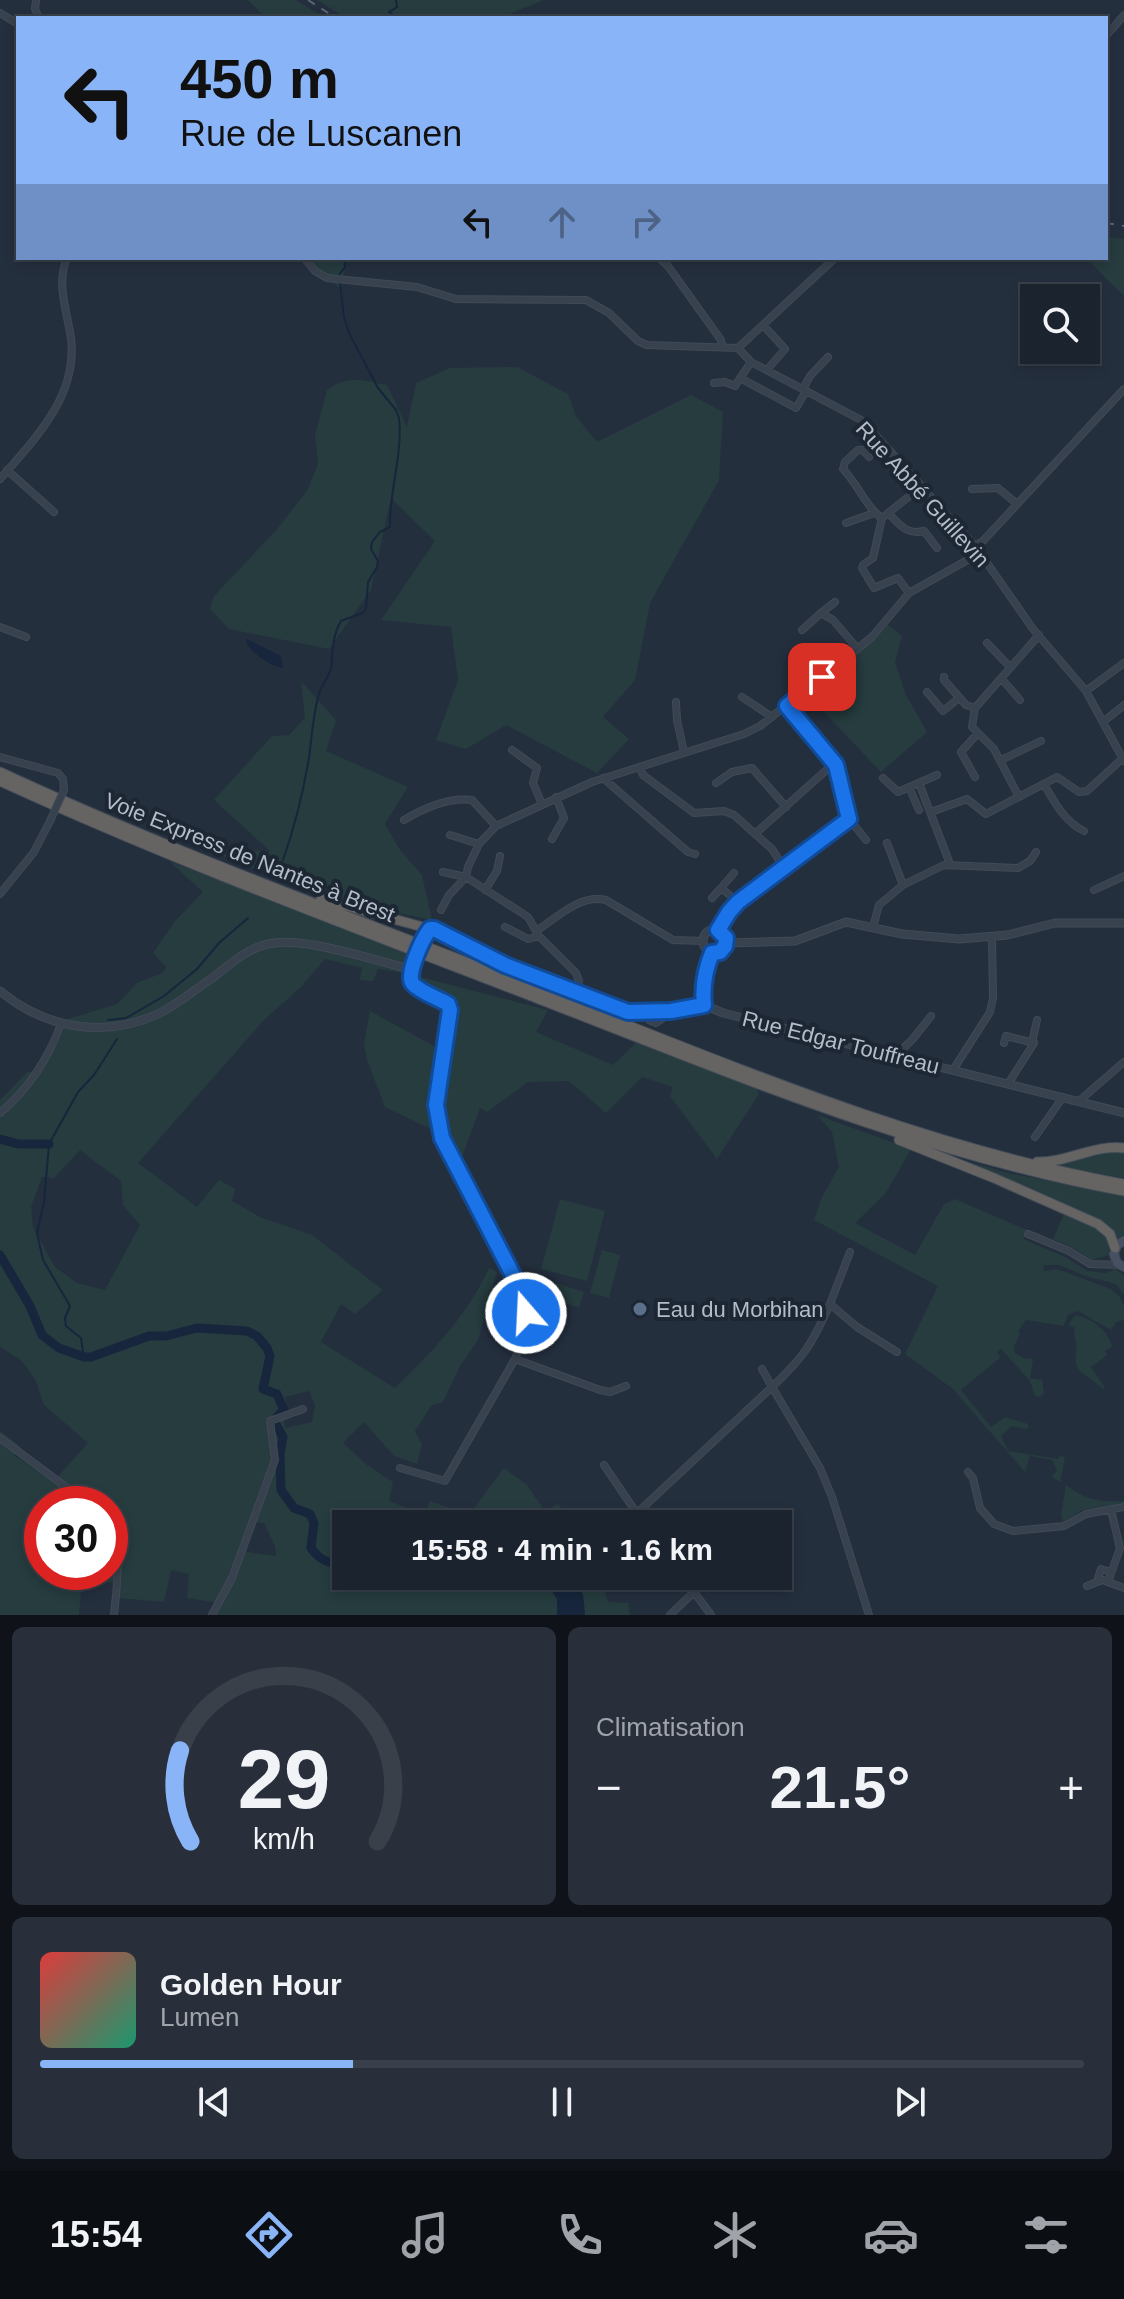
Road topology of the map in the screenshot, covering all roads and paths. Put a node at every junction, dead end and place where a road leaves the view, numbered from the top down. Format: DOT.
graph roads {
  1 [pos="1124,15"];
  2 [pos="1108,34"];
  3 [pos="66,260"];
  4 [pos="306,260"];
  5 [pos="661,260"];
  6 [pos="833,260"];
  7 [pos="764,326"];
  8 [pos="722,346"];
  9 [pos="738,348"];
  10 [pos="828,357"];
  11 [pos="751,362"];
  12 [pos="767,370"];
  13 [pos="740,378"];
  14 [pos="714,383"];
  15 [pos="1124,389"];
  16 [pos="804,390"];
  17 [pos="869,457"];
  18 [pos="7,470"];
  19 [pos="0,479"];
  20 [pos="922,486"];
  21 [pos="972,489"];
  22 [pos="1017,504"];
  23 [pos="54,512"];
  24 [pos="874,513"];
  25 [pos="886,516"];
  26 [pos="846,523"];
  27 [pos="937,548"];
  28 [pos="976,550"];
  29 [pos="909,593"];
  30 [pos="835,602"];
  31 [pos="821,613"];
  32 [pos="1,630"];
  33 [pos="802,630"];
  34 [pos="1039,635"];
  35 [pos="26,637"];
  36 [pos="987,643"];
  37 [pos="858,649"];
  38 [pos="1124,663"];
  39 [pos="1010,667"];
  40 [pos="944,677"];
  41 [pos="1001,678"];
  42 [pos="1086,691"];
  43 [pos="927,692"];
  44 [pos="742,697"];
  45 [pos="959,698"];
  46 [pos="1020,700"];
  47 [pos="676,702"];
  48 [pos="1124,705"];
  49 [pos="787,706"];
  50 [pos="975,708"];
  51 [pos="772,717"];
  52 [pos="1103,722"];
  53 [pos="977,734"];
  54 [pos="1041,741"];
  55 [pos="512,750"];
  56 [pos="684,752"];
  57 [pos="0,757"];
  58 [pos="1001,760"];
  59 [pos="1123,760"];
  60 [pos="833,765"];
  61 [pos="639,767"];
  62 [pos="0,772"];
  63 [pos="937,775"];
  64 [pos="975,777"];
  65 [pos="603,778"];
  66 [pos="883,778"];
  67 [pos="0,781"];
  68 [pos="716,783"];
  69 [pos="919,783"];
  70 [pos="1044,784"];
  71 [pos="909,787"];
  72 [pos="556,797"];
  73 [pos="1019,797"];
  74 [pos="542,804"];
  75 [pos="786,807"];
  76 [pos="919,810"];
  77 [pos="931,812"];
  78 [pos="849,819"];
  79 [pos="404,820"];
  80 [pos="496,826"];
  81 [pos="1084,831"];
  82 [pos="756,833"];
  83 [pos="450,835"];
  84 [pos="552,839"];
  85 [pos="866,840"];
  86 [pos="887,843"];
  87 [pos="479,844"];
  88 [pos="1036,852"];
  89 [pos="695,854"];
  90 [pos="500,856"];
  91 [pos="950,864"];
  92 [pos="783,866"];
  93 [pos="443,872"];
  94 [pos="734,873"];
  95 [pos="1124,876"];
  96 [pos="466,877"];
  97 [pos="903,885"];
  98 [pos="721,888"];
  99 [pos="284,890"];
  100 [pos="485,890"];
  101 [pos="1094,890"];
  102 [pos="0,894"];
  103 [pos="712,898"];
  104 [pos="738,902"];
  105 [pos="441,910"];
  106 [pos="1124,923"];
  107 [pos="505,927"];
  108 [pos="873,927"];
  109 [pos="718,930"];
  110 [pos="428,931"];
  111 [pos="538,933"];
  112 [pos="992,937"];
  113 [pos="703,941"];
  114 [pos="726,943"];
  115 [pos="712,953"];
  116 [pos="412,965"];
  117 [pos="0,991"];
  118 [pos="577,992"];
  119 [pos="704,1005"];
  120 [pos="931,1016"];
  121 [pos="1037,1020"];
  122 [pos="61,1024"];
  123 [pos="1004,1043"];
  124 [pos="1032,1043"];
  125 [pos="896,1055"];
  126 [pos="1124,1062"];
  127 [pos="953,1070"];
  128 [pos="1008,1084"];
  129 [pos="1063,1097"];
  130 [pos="1079,1101"];
  131 [pos="0,1113"];
  132 [pos="1124,1113"];
  133 [pos="845,1116"];
  134 [pos="1035,1137"];
  135 [pos="1124,1148"];
  136 [pos="971,1149"];
  137 [pos="1124,1184"];
  138 [pos="1124,1191"];
  139 [pos="1028,1234"];
  140 [pos="1118,1247"];
  141 [pos="850,1252"];
  142 [pos="1100,1265"];
  143 [pos="1122,1267"];
  144 [pos="830,1304"];
  145 [pos="897,1352"];
  146 [pos="515,1359"];
  147 [pos="762,1369"];
  148 [pos="626,1386"];
  149 [pos="772,1387"];
  150 [pos="303,1409"];
  151 [pos="0,1438"];
  152 [pos="604,1465"];
  153 [pos="400,1468"];
  154 [pos="968,1472"];
  155 [pos="65,1486"];
  156 [pos="1124,1507"];
  157 [pos="633,1510"];
  158 [pos="640,1510"];
  159 [pos="1111,1510"];
  160 [pos="1122,1543"];
  161 [pos="1111,1572"];
  162 [pos="1105,1581"];
  163 [pos="1087,1586"];
  164 [pos="1124,1588"];
  165 [pos="116,1590"];
  166 [pos="694,1592"];
  167 [pos="114,1615"];
  168 [pos="212,1615"];
  169 [pos="670,1615"];
  170 [pos="711,1615"];
  171 [pos="869,1615"];
  1 -- 2 [label="street"];
  3 -- 18 [label="street"];
  4 -- 8 [label="street"];
  5 -- 8 [label="street"];
  6 -- 7 [label="street"];
  7 -- 9 [label="street"];
  7 -- 12 [label="street"];
  8 -- 9 [label="street"];
  9 -- 11 [label="street, Rue Abbé Guillevin"];
  10 -- 16 [label="street"];
  11 -- 12 [label="street, Rue Abbé Guillevin"];
  11 -- 13 [label="street"];
  12 -- 16 [label="street, Rue Abbé Guillevin"];
  13 -- 14 [label="street"];
  13 -- 16 [label="street"];
  15 -- 22 [label="street"];
  16 -- 20 [label="street, Rue Abbé Guillevin"];
  17 -- 24 [label="street"];
  18 -- 19 [label="street"];
  18 -- 23 [label="street"];
  20 -- 25 [label="street"];
  20 -- 28 [label="street, Rue Abbé Guillevin"];
  21 -- 22 [label="street"];
  22 -- 28 [label="street"];
  24 -- 25 [label="street"];
  24 -- 26 [label="street"];
  25 -- 27 [label="street"];
  25 -- 29 [label="street"];
  28 -- 29 [label="street"];
  28 -- 34 [label="street, Rue Abbé Guillevin"];
  29 -- 37 [label="street"];
  30 -- 31 [label="street"];
  31 -- 33 [label="street"];
  31 -- 37 [label="street"];
  32 -- 35 [label="street"];
  34 -- 39 [label="street"];
  34 -- 42 [label="street, Rue Abbé Guillevin"];
  36 -- 39 [label="street"];
  37 -- 49 [label="street"];
  38 -- 42 [label="street"];
  39 -- 41 [label="street"];
  40 -- 45 [label="street"];
  41 -- 46 [label="street"];
  41 -- 50 [label="street"];
  42 -- 52 [label="street, Rue Abbé Guillevin"];
  43 -- 45 [label="street"];
  44 -- 51 [label="street"];
  45 -- 50 [label="street"];
  47 -- 56 [label="street"];
  48 -- 52 [label="street"];
  49 -- 51 [label="street"];
  49 -- 60 [label="street"];
  50 -- 53 [label="street"];
  51 -- 56 [label="street"];
  52 -- 59 [label="street, Rue Abbé Guillevin"];
  53 -- 58 [label="street"];
  53 -- 64 [label="street"];
  54 -- 58 [label="street"];
  55 -- 74 [label="street"];
  56 -- 61 [label="street"];
  57 -- 102 [label="street, bridge"];
  58 -- 73 [label="street"];
  59 -- 70 [label="street"];
  60 -- 75 [label="street"];
  60 -- 78 [label="street"];
  61 -- 65 [label="street"];
  61 -- 82 [label="street"];
  62 -- 99 [label="highway, Voie Express de Nantes à Brest"];
  63 -- 69 [label="street"];
  65 -- 72 [label="street"];
  65 -- 89 [label="street"];
  66 -- 71 [label="street"];
  67 -- 133 [label="highway, Voie Express de Nantes à Brest"];
  68 -- 75 [label="street"];
  69 -- 71 [label="street"];
  69 -- 77 [label="street"];
  70 -- 73 [label="street"];
  70 -- 81 [label="street"];
  71 -- 76 [label="street"];
  72 -- 74 [label="street"];
  72 -- 84 [label="street"];
  73 -- 77 [label="street"];
  74 -- 80 [label="street"];
  75 -- 82 [label="street"];
  77 -- 91 [label="street"];
  78 -- 85 [label="street"];
  78 -- 92 [label="street"];
  79 -- 80 [label="street"];
  80 -- 87 [label="street"];
  82 -- 92 [label="street"];
  83 -- 87 [label="street"];
  86 -- 97 [label="street"];
  87 -- 96 [label="street"];
  88 -- 91 [label="street"];
  90 -- 100 [label="street"];
  91 -- 97 [label="street"];
  92 -- 104 [label="street"];
  93 -- 96 [label="street"];
  94 -- 98 [label="street"];
  95 -- 101 [label="street"];
  96 -- 100 [label="street"];
  96 -- 105 [label="street"];
  97 -- 108 [label="street"];
  98 -- 103 [label="street"];
  98 -- 104 [label="street"];
  99 -- 110 [label="highway"];
  99 -- 136 [label="highway, Voie Express de Nantes à Brest"];
  100 -- 111 [label="street"];
  104 -- 109 [label="street"];
  106 -- 112 [label="street"];
  107 -- 111 [label="street"];
  108 -- 112 [label="street"];
  108 -- 114 [label="street"];
  109 -- 113 [label="street"];
  109 -- 114 [label="street"];
  110 -- 116 [label="street, bridge"];
  110 -- 118 [label="street, Rue Edgar Touffreau"];
  111 -- 113 [label="street"];
  111 -- 118 [label="street"];
  112 -- 127 [label="street"];
  113 -- 115 [label="street"];
  114 -- 115 [label="street"];
  115 -- 119 [label="street"];
  116 -- 122 [label="street"];
  116 -- 146 [label="street"];
  117 -- 122 [label="street"];
  118 -- 119 [label="street, Rue Edgar Touffreau"];
  119 -- 125 [label="street, Rue Edgar Touffreau"];
  120 -- 125 [label="street"];
  121 -- 124 [label="street"];
  122 -- 131 [label="street"];
  123 -- 124 [label="street"];
  124 -- 128 [label="street"];
  125 -- 127 [label="street, Rue Edgar Touffreau"];
  126 -- 130 [label="street"];
  127 -- 128 [label="street, Rue Edgar Touffreau"];
  128 -- 129 [label="street, Rue Edgar Touffreau"];
  129 -- 130 [label="street, Rue Edgar Touffreau"];
  129 -- 134 [label="street"];
  130 -- 132 [label="street, Rue Edgar Touffreau"];
  133 -- 138 [label="highway, Voie Express de Nantes à Brest"];
  133 -- 140 [label="highway"];
  135 -- 136 [label="highway"];
  136 -- 137 [label="highway, Voie Express de Nantes à Brest"];
  139 -- 142 [label="street"];
  140 -- 142 [label="street"];
  140 -- 143 [label="main road"];
  141 -- 144 [label="street"];
  142 -- 143 [label="street"];
  144 -- 145 [label="street"];
  144 -- 149 [label="street"];
  146 -- 148 [label="street"];
  146 -- 153 [label="street"];
  147 -- 149 [label="street"];
  149 -- 158 [label="street"];
  149 -- 171 [label="street"];
  150 -- 168 [label="street"];
  151 -- 155 [label="street"];
  152 -- 157 [label="street"];
  154 -- 159 [label="street"];
  156 -- 159 [label="street"];
  159 -- 160 [label="street"];
  160 -- 161 [label="street"];
  161 -- 162 [label="street"];
  161 -- 162 [label="street"];
  162 -- 163 [label="street"];
  162 -- 164 [label="street"];
  165 -- 167 [label="street"];
  166 -- 169 [label="street"];
  166 -- 170 [label="street"];
}
